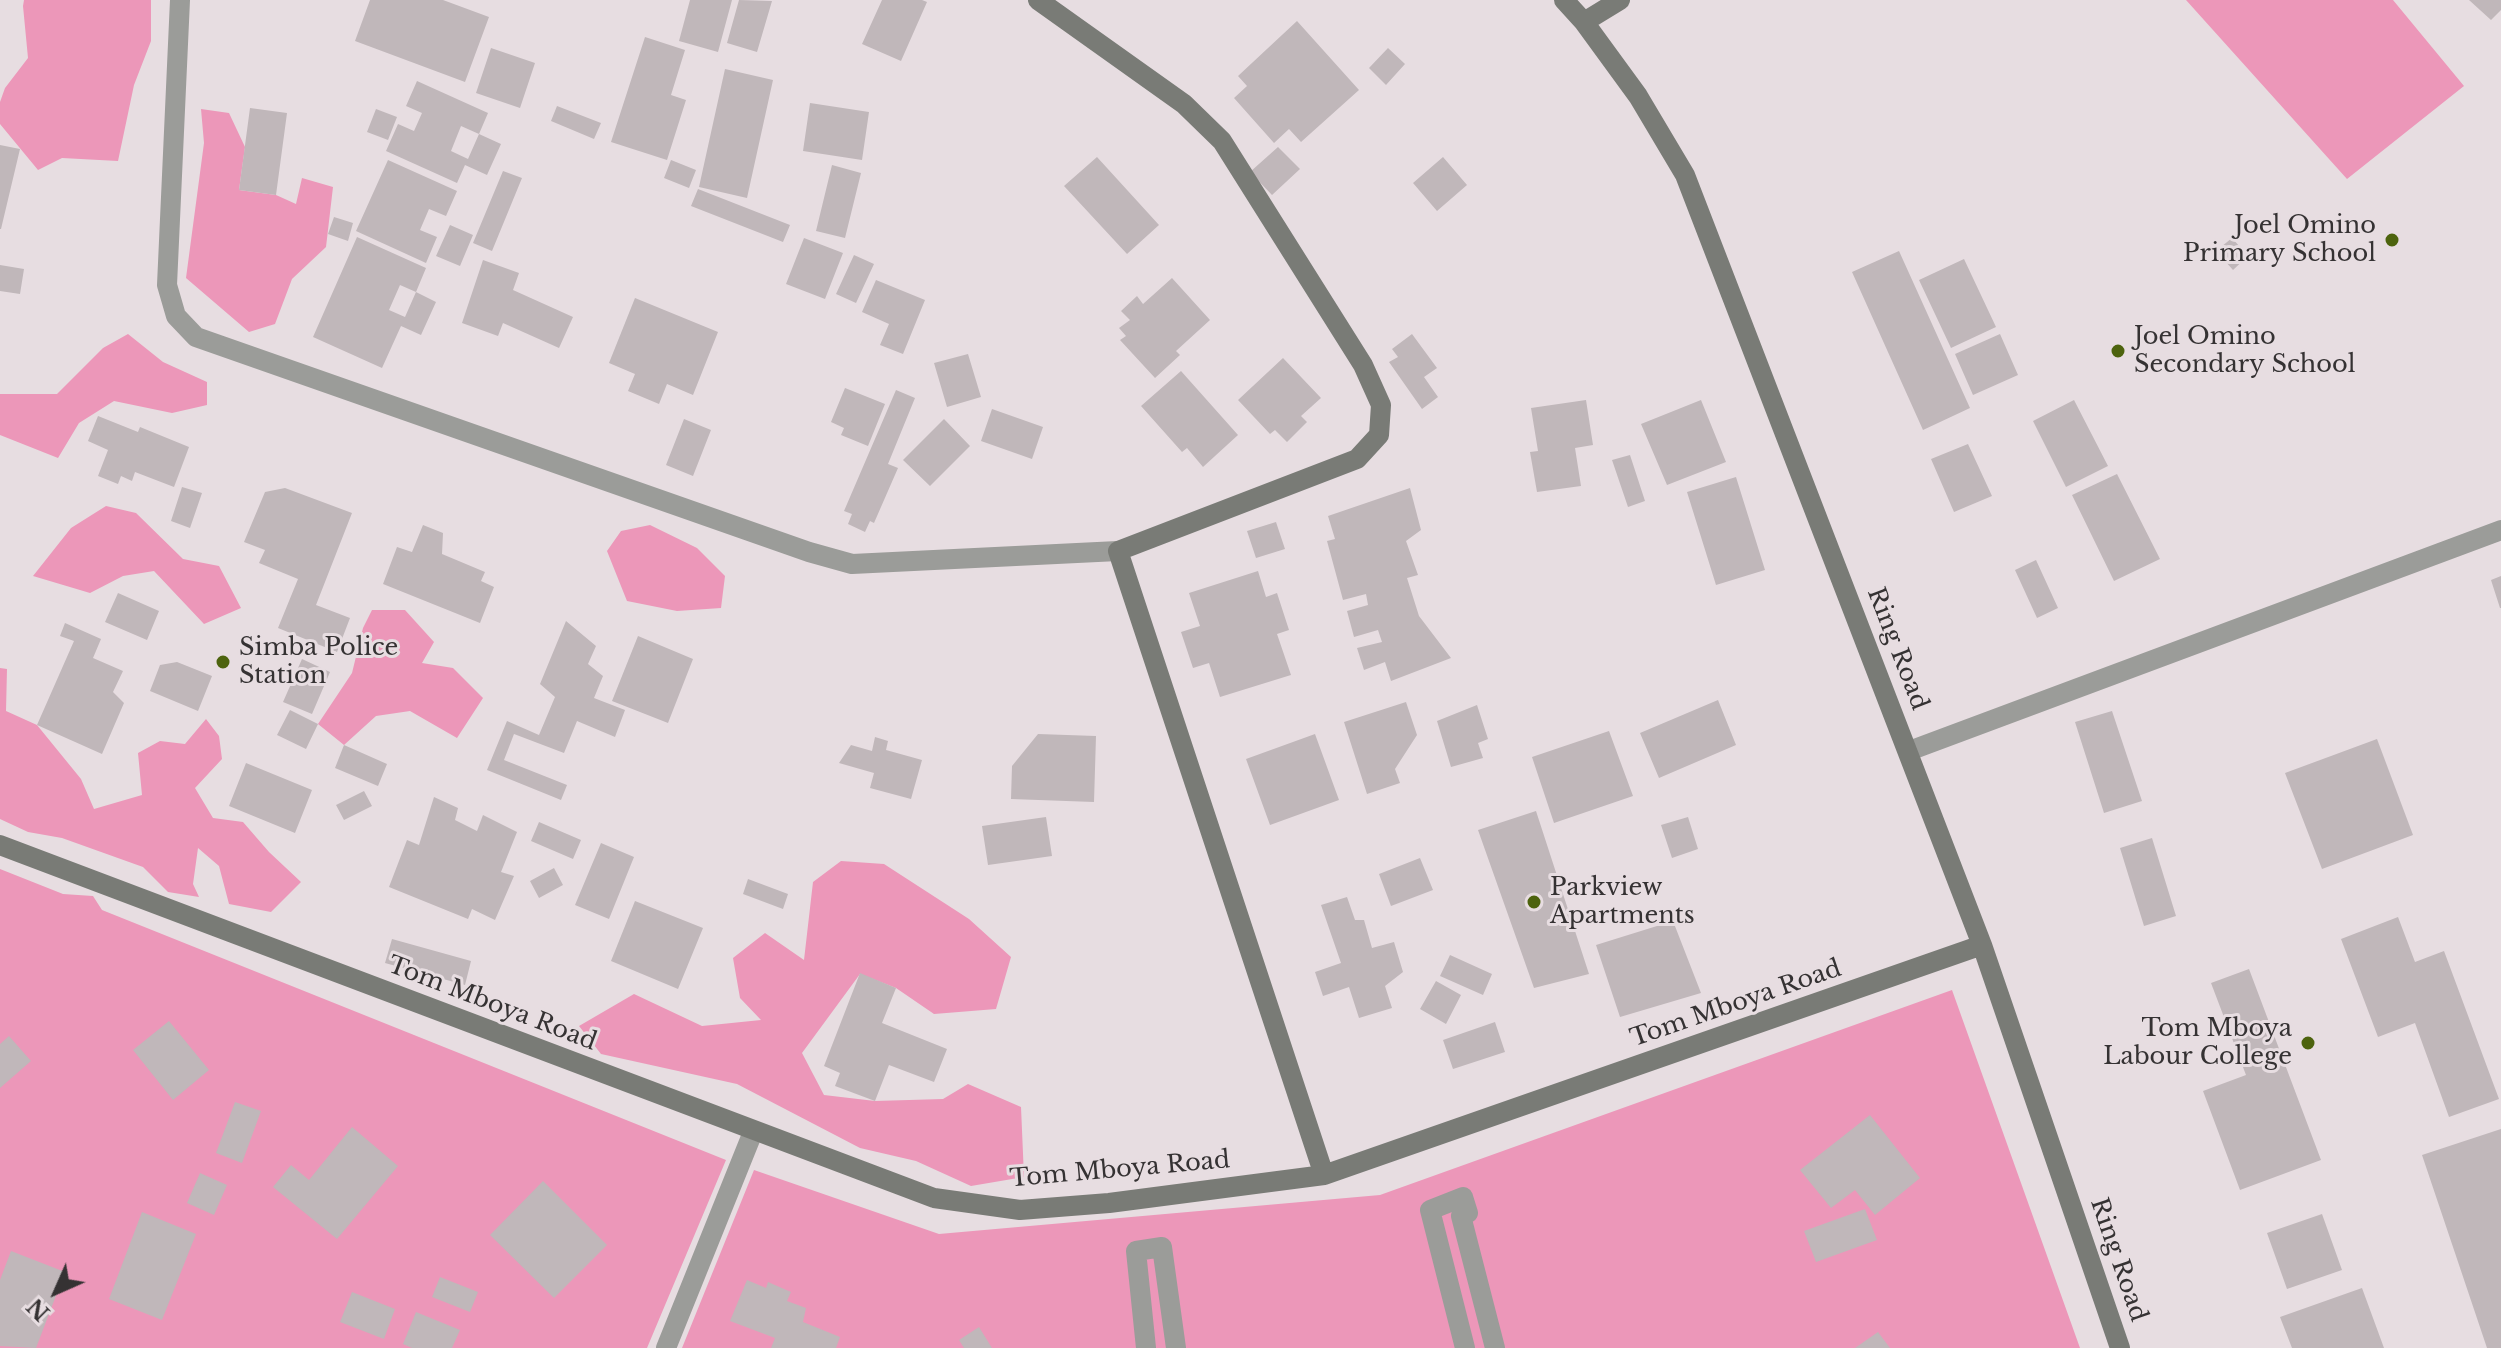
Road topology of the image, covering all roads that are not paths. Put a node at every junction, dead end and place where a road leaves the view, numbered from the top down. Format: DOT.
graph roads {
  1 [pos="180,0"];
  2 [pos="1038,0"];
  3 [pos="1564,0"];
  4 [pos="1620,0"];
  5 [pos="1584,22"];
  6 [pos="2501,530"];
  7 [pos="1118,551"];
  8 [pos="1909,751"];
  9 [pos="0,845"];
  10 [pos="1982,945"];
  11 [pos="753,1132"];
  12 [pos="1324,1175"];
  13 [pos="666,1348"];
  14 [pos="1146,1348"];
  15 [pos="1176,1348"];
  16 [pos="1465,1348"];
  17 [pos="1495,1348"];
  18 [pos="2120,1348"];
  1 -- 7 [label="street"];
  2 -- 7 [label="street"];
  3 -- 5 [label="street, Ring Road"];
  4 -- 5 [label="street"];
  5 -- 8 [label="street, Ring Road"];
  6 -- 8 [label="street"];
  7 -- 12 [label="street"];
  8 -- 10 [label="street, Ring Road"];
  9 -- 11 [label="street, Tom Mboya Road"];
  10 -- 12 [label="street, Tom Mboya Road"];
  10 -- 18 [label="street, Ring Road"];
  11 -- 12 [label="street, Tom Mboya Road"];
  11 -- 13 [label="street"];
  14 -- 15 [label="street"];
  16 -- 17 [label="street"];
}
